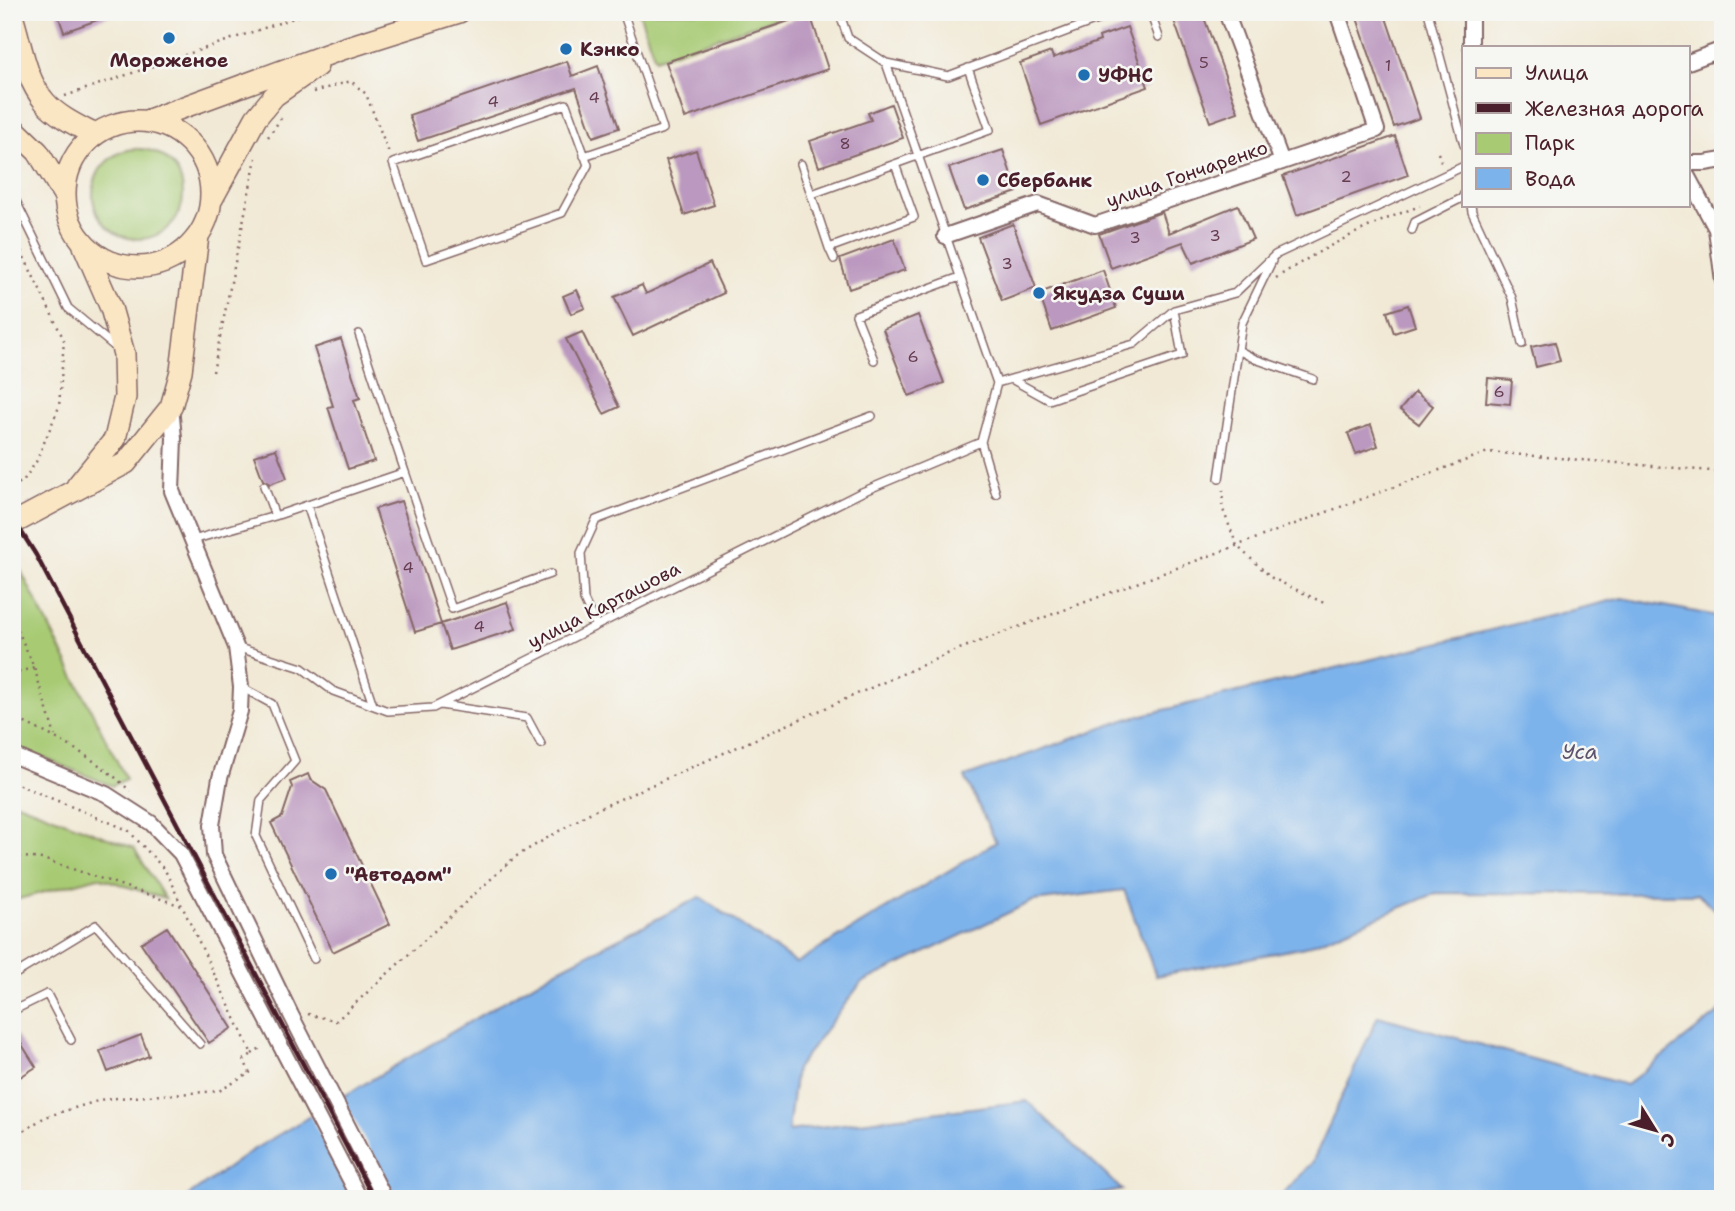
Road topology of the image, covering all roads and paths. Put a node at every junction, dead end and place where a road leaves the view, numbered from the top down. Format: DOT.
graph roads {
  1 [pos="310,12"];
  2 [pos="459,12"];
  3 [pos="623,12"];
  4 [pos="839,12"];
  5 [pos="1118,12"];
  6 [pos="1150,12"];
  7 [pos="1226,12"];
  8 [pos="1337,12"];
  9 [pos="1428,12"];
  10 [pos="1471,12"];
  11 [pos="13,21"];
  12 [pos="1159,37"];
  13 [pos="1471,46"];
  14 [pos="342,49"];
  15 [pos="1723,49"];
  16 [pos="1690,61"];
  17 [pos="886,63"];
  18 [pos="968,68"];
  19 [pos="307,94"];
  20 [pos="63,97"];
  21 [pos="288,108"];
  22 [pos="146,121"];
  23 [pos="12,127"];
  24 [pos="94,135"];
  25 [pos="1462,138"];
  26 [pos="265,141"];
  27 [pos="258,151"];
  28 [pos="584,156"];
  29 [pos="917,156"];
  30 [pos="1723,160"];
  31 [pos="1282,162"];
  32 [pos="393,163"];
  33 [pos="1690,163"];
  34 [pos="802,164"];
  35 [pos="895,164"];
  36 [pos="1462,167"];
  37 [pos="1690,181"];
  38 [pos="12,193"];
  39 [pos="812,194"];
  40 [pos="64,195"];
  41 [pos="1462,198"];
  42 [pos="212,199"];
  43 [pos="1471,206"];
  44 [pos="1412,230"];
  45 [pos="12,232"];
  46 [pos="198,236"];
  47 [pos="945,236"];
  48 [pos="83,244"];
  49 [pos="829,248"];
  50 [pos="1275,254"];
  51 [pos="834,259"];
  52 [pos="960,277"];
  53 [pos="1723,281"];
  54 [pos="1174,310"];
  55 [pos="359,334"];
  56 [pos="1522,344"];
  57 [pos="1238,350"];
  58 [pos="124,355"];
  59 [pos="874,360"];
  60 [pos="213,372"];
  61 [pos="1313,379"];
  62 [pos="1013,380"];
  63 [pos="997,383"];
  64 [pos="171,407"];
  65 [pos="872,416"];
  66 [pos="981,442"];
  67 [pos="405,472"];
  68 [pos="1723,472"];
  69 [pos="1219,479"];
  70 [pos="264,486"];
  71 [pos="12,487"];
  72 [pos="72,493"];
  73 [pos="996,494"];
  74 [pos="307,505"];
  75 [pos="275,516"];
  76 [pos="12,524"];
  77 [pos="193,540"];
  78 [pos="550,574"];
  79 [pos="12,617"];
  80 [pos="596,626"];
  81 [pos="236,647"];
  82 [pos="34,667"];
  83 [pos="12,675"];
  84 [pos="240,687"];
  85 [pos="373,705"];
  86 [pos="439,705"];
  87 [pos="12,717"];
  88 [pos="55,736"];
  89 [pos="541,744"];
  90 [pos="12,755"];
  91 [pos="12,782"];
  92 [pos="151,822"];
  93 [pos="12,856"];
  94 [pos="182,905"];
  95 [pos="314,958"];
  96 [pos="12,976"];
  97 [pos="12,1011"];
  98 [pos="336,1021"];
  99 [pos="71,1040"];
  100 [pos="200,1044"];
  101 [pos="263,1048"];
  102 [pos="252,1054"];
  103 [pos="12,1138"];
  104 [pos="360,1199"];
  105 [pos="385,1199"];
  1 -- 20 [label="path"];
  2 -- 14 [label="main road"];
  3 -- 28 [label="lane"];
  4 -- 17 [label="lane"];
  5 -- 18 [label="lane"];
  6 -- 12 [label="lane"];
  7 -- 31 [label="street, улица Гончаренко"];
  8 -- 31 [label="street, улица Гончаренко"];
  9 -- 25 [label="lane"];
  10 -- 13 [label="street"];
  11 -- 24 [label="main road"];
  14 -- 22 [label="main road"];
  14 -- 42 [label="main road"];
  15 -- 16 [label="street"];
  17 -- 18 [label="lane"];
  17 -- 29 [label="lane"];
  18 -- 29 [label="lane"];
  19 -- 32 [label="path"];
  21 -- 26 [label="path"];
  22 -- 24 [label="main road"];
  22 -- 42 [label="main road"];
  23 -- 40 [label="main road"];
  24 -- 40 [label="main road"];
  27 -- 60 [label="path"];
  28 -- 32 [label="lane"];
  28 -- 32 [label="lane"];
  29 -- 35 [label="lane"];
  29 -- 47 [label="lane"];
  30 -- 33 [label="street"];
  31 -- 47 [label="street, улица Гончаренко"];
  34 -- 39 [label="lane"];
  35 -- 39 [label="lane"];
  35 -- 49 [label="lane"];
  36 -- 50 [label="lane"];
  37 -- 53 [label="street"];
  38 -- 58 [label="lane"];
  39 -- 49 [label="lane"];
  40 -- 48 [label="main road"];
  41 -- 44 [label="lane"];
  42 -- 46 [label="main road"];
  43 -- 56 [label="lane"];
  45 -- 71 [label="path"];
  46 -- 48 [label="main road"];
  46 -- 64 [label="main road"];
  47 -- 52 [label="lane"];
  48 -- 58 [label="main road"];
  49 -- 51 [label="lane"];
  50 -- 54 [label="lane"];
  50 -- 57 [label="lane"];
  52 -- 59 [label="lane"];
  52 -- 63 [label="lane"];
  54 -- 62 [label="lane"];
  54 -- 62 [label="lane"];
  55 -- 67 [label="lane"];
  57 -- 61 [label="lane"];
  57 -- 69 [label="lane"];
  58 -- 72 [label="main road"];
  62 -- 63 [label="lane"];
  63 -- 66 [label="lane"];
  64 -- 72 [label="main road"];
  64 -- 77 [label="street"];
  65 -- 80 [label="lane"];
  66 -- 73 [label="lane"];
  66 -- 80 [label="lane, улица Карташова"];
  67 -- 74 [label="lane"];
  67 -- 78 [label="lane"];
  68 -- 98 [label="path"];
  70 -- 75 [label="lane"];
  72 -- 76 [label="main road"];
  74 -- 75 [label="lane"];
  74 -- 85 [label="lane"];
  75 -- 77 [label="lane"];
  77 -- 81 [label="street"];
  79 -- 82 [label="path"];
  80 -- 86 [label="lane, улица Карташова"];
  81 -- 84 [label="street"];
  81 -- 85 [label="lane, улица Карташова"];
  82 -- 83 [label="path"];
  82 -- 88 [label="path"];
  84 -- 95 [label="lane"];
  84 -- 105 [label="street"];
  85 -- 86 [label="lane, улица Карташова"];
  86 -- 89 [label="lane"];
  87 -- 88 [label="path"];
  88 -- 92 [label="path"];
  90 -- 92 [label="street"];
  91 -- 94 [label="path"];
  92 -- 104 [label="street"];
  93 -- 94 [label="path"];
  94 -- 102 [label="path"];
  96 -- 100 [label="lane"];
  97 -- 99 [label="lane"];
  101 -- 102 [label="path"];
  102 -- 103 [label="path"];
}
